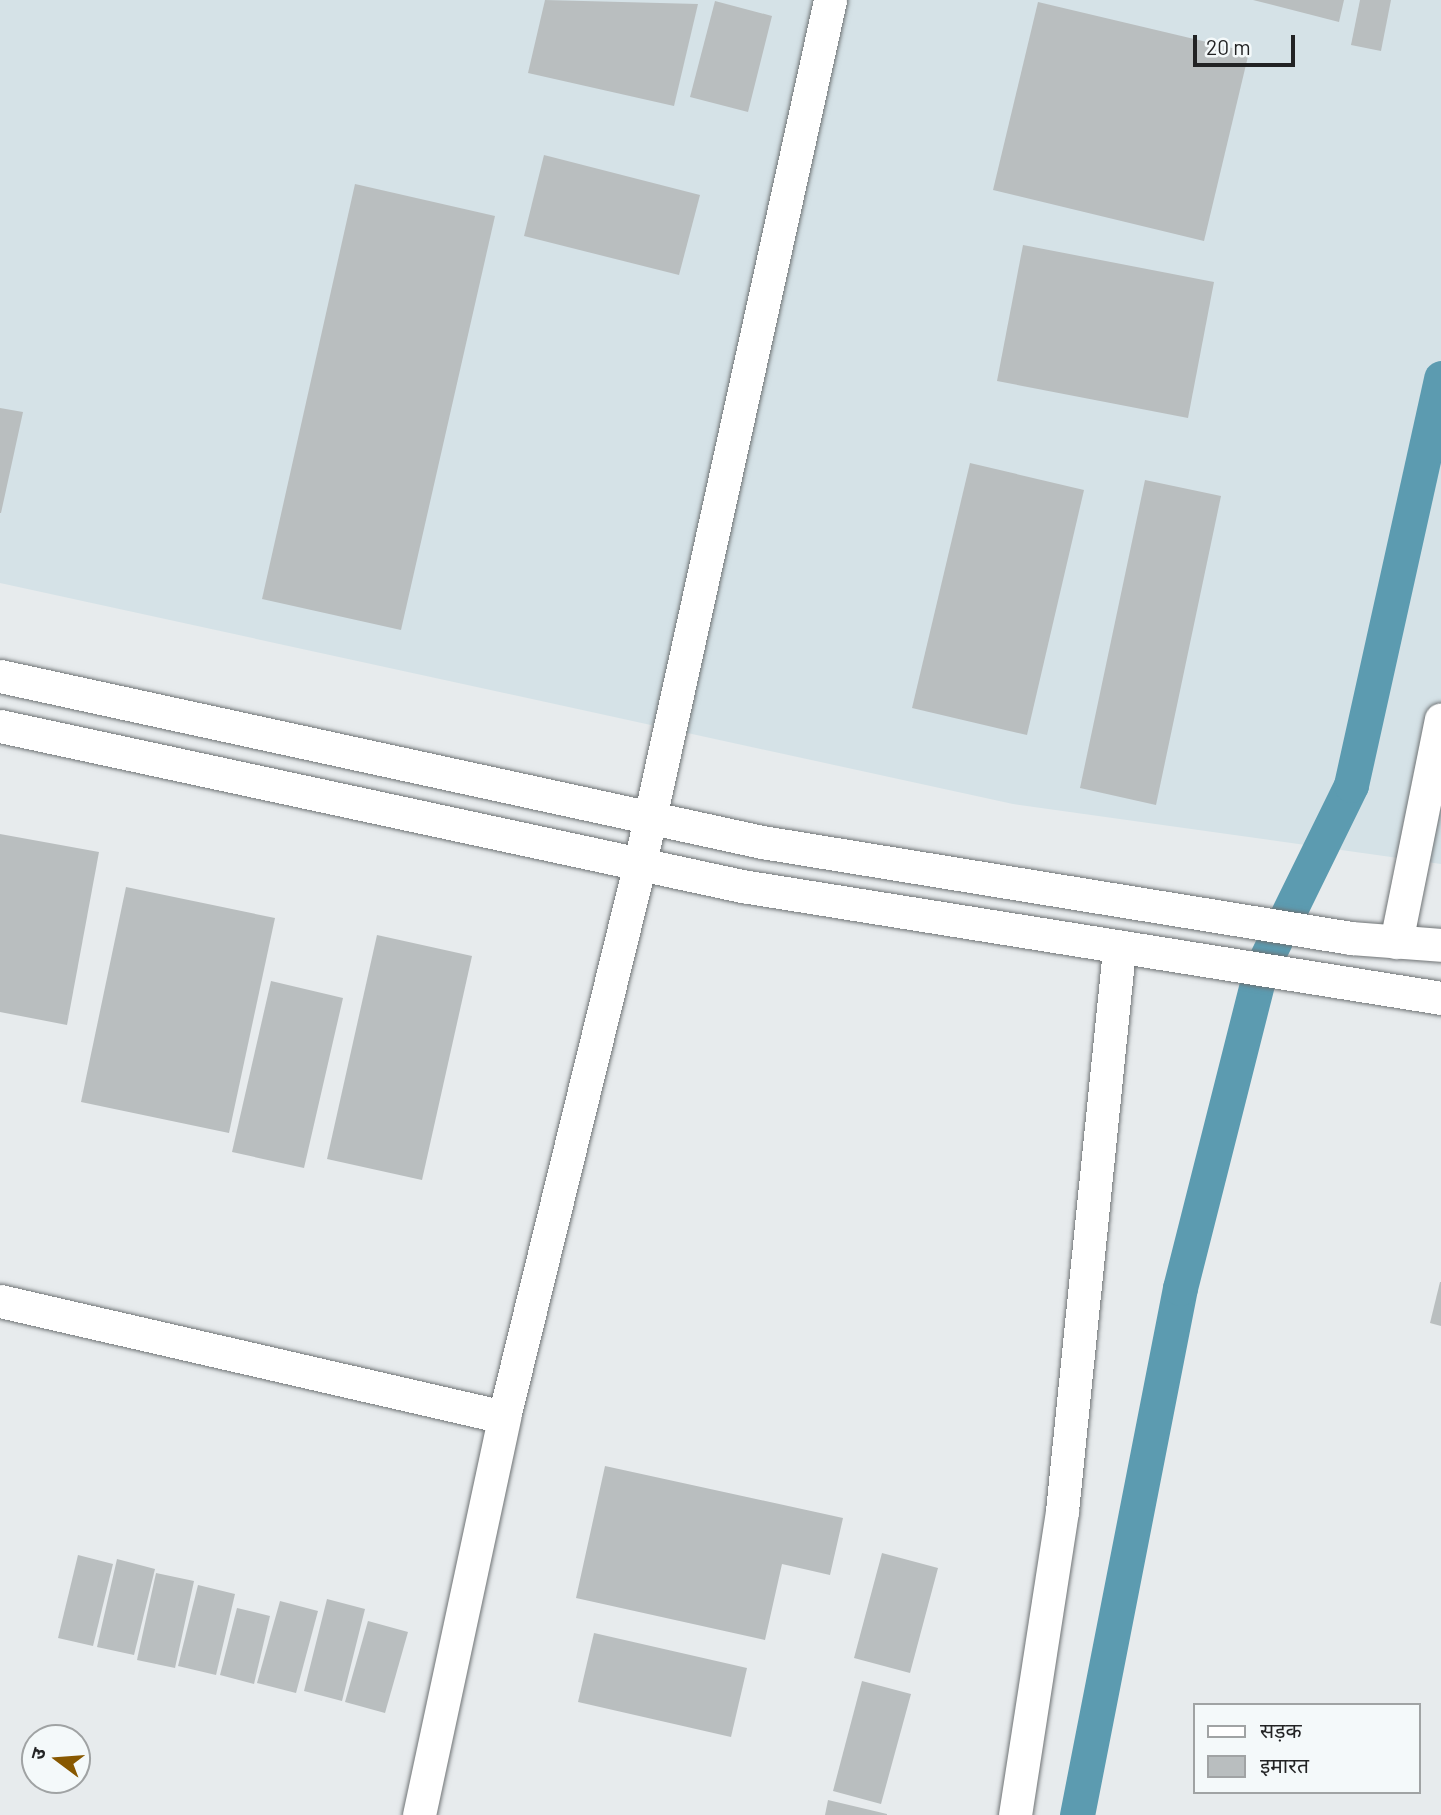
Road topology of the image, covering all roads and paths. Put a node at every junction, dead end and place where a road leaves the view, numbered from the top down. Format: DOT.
graph roads {
  1 [pos="830,0"];
  2 [pos="0,676"];
  3 [pos="1441,719"];
  4 [pos="0,726"];
  5 [pos="650,818"];
  6 [pos="640,863"];
  7 [pos="1396,942"];
  8 [pos="1441,945"];
  9 [pos="1119,950"];
  10 [pos="1441,998"];
  11 [pos="0,1301"];
  12 [pos="504,1417"];
  13 [pos="419,1815"];
  14 [pos="1015,1815"];
  1 -- 5 [label="street"];
  2 -- 5 [label="street"];
  3 -- 7 [label="street"];
  4 -- 6 [label="street"];
  5 -- 6 [label="street"];
  5 -- 7 [label="street"];
  6 -- 9 [label="street"];
  6 -- 12 [label="street"];
  7 -- 8 [label="street"];
  9 -- 10 [label="street"];
  9 -- 14 [label="street"];
  11 -- 12 [label="street"];
  12 -- 13 [label="street"];
}
